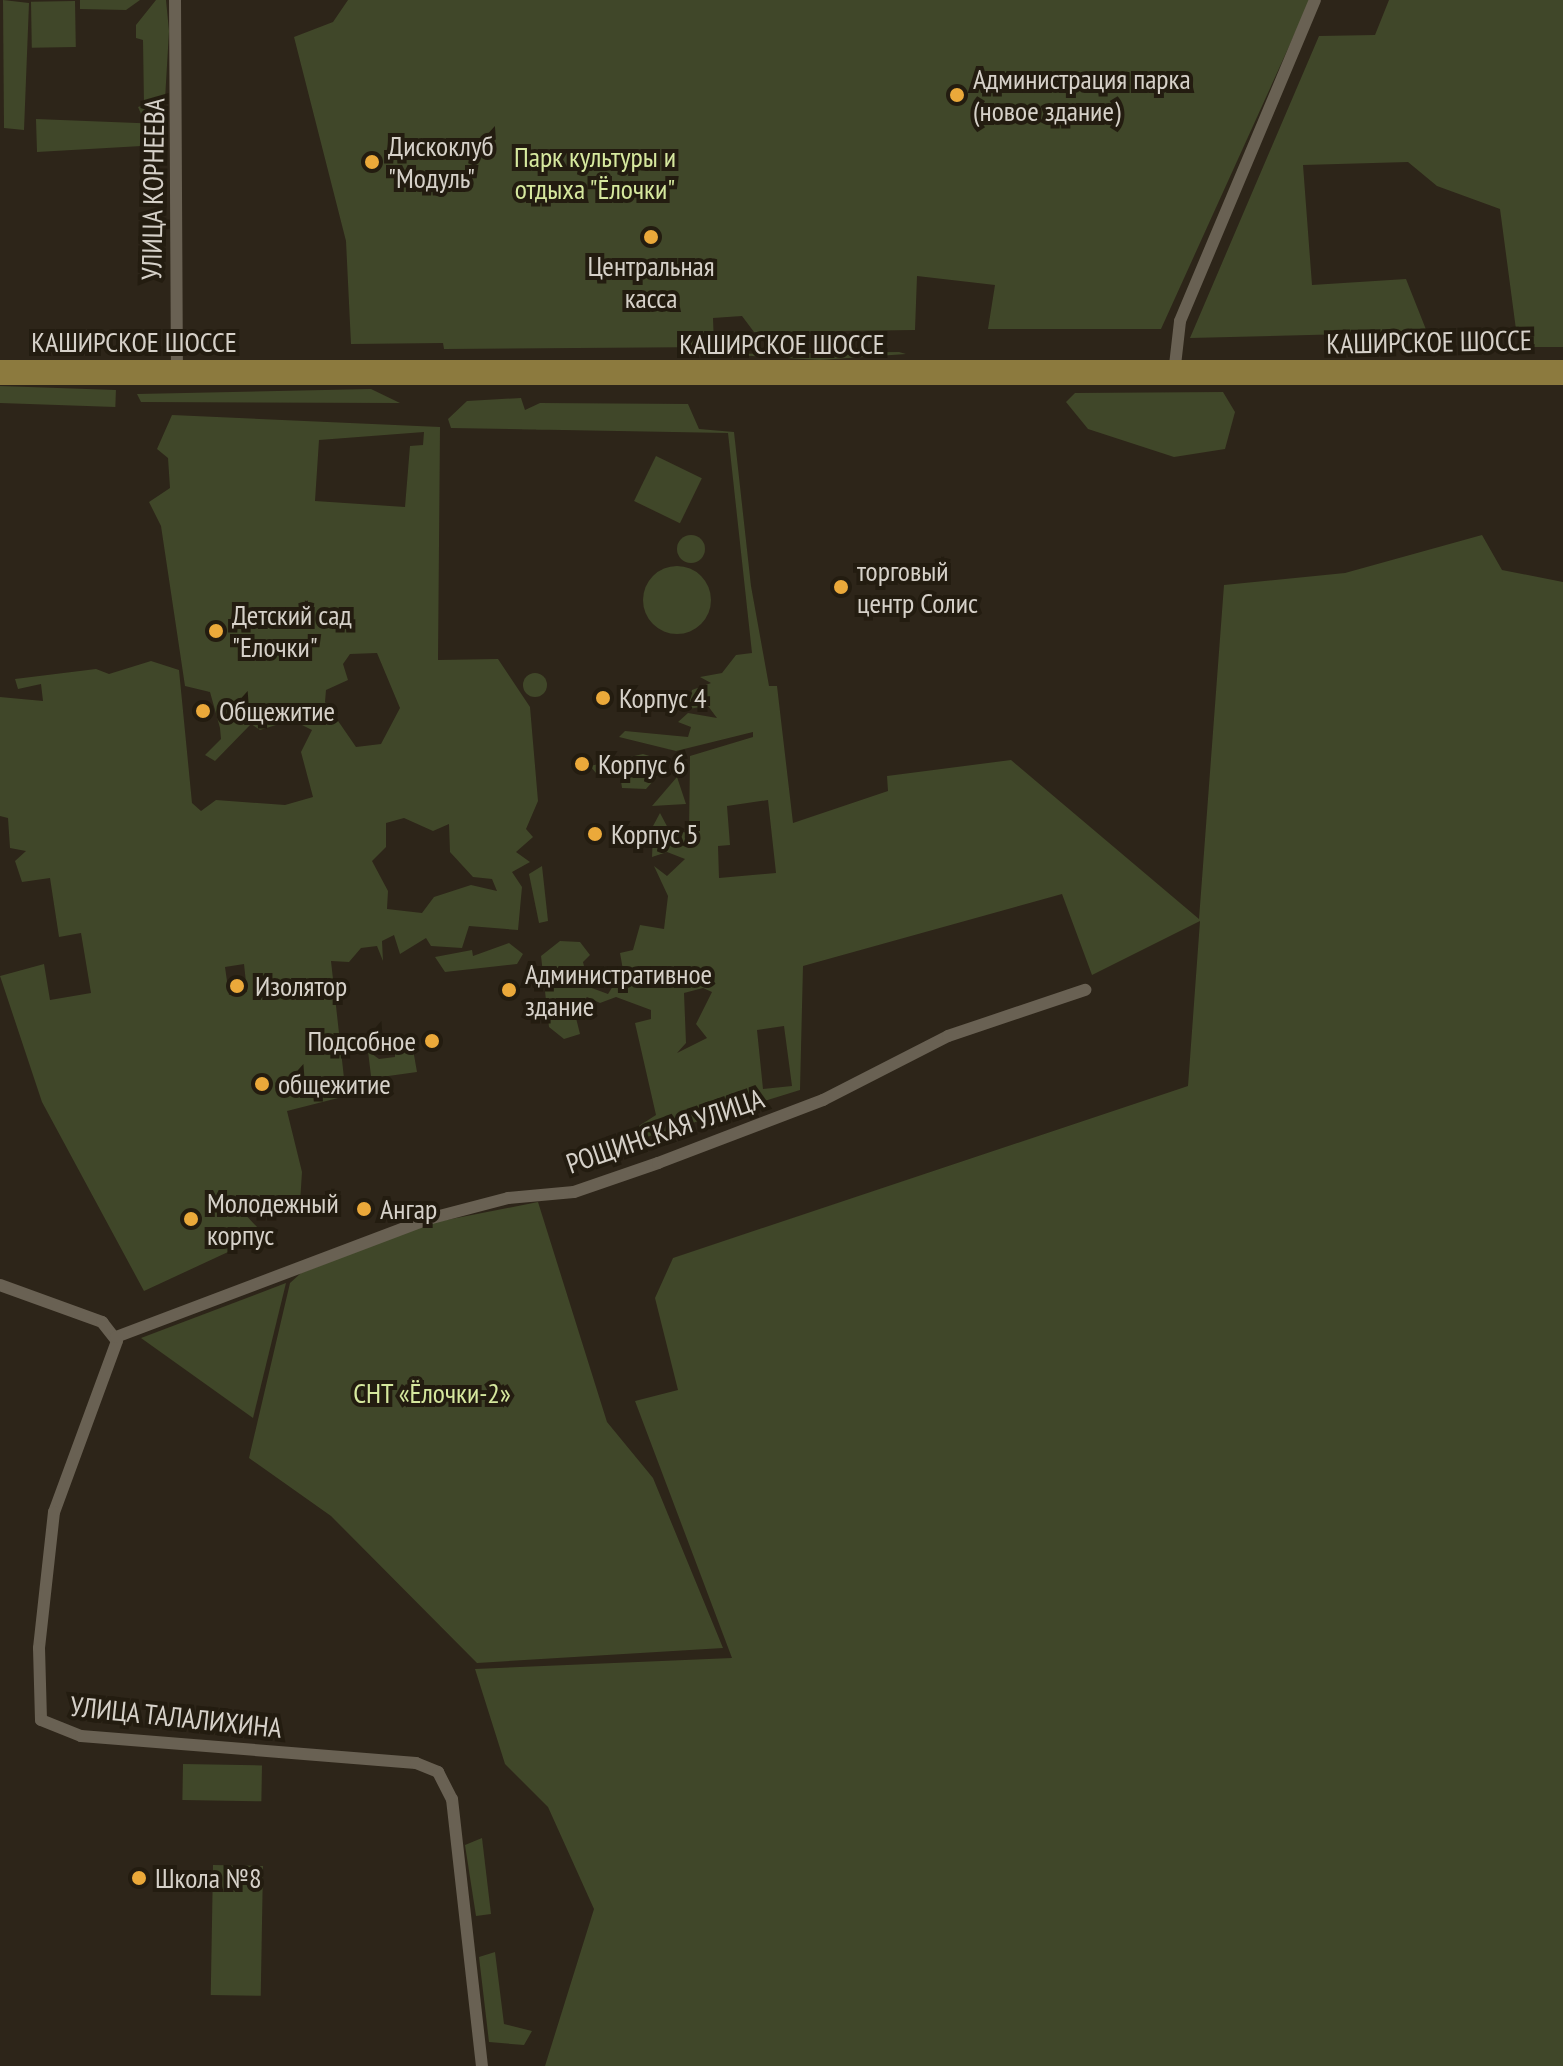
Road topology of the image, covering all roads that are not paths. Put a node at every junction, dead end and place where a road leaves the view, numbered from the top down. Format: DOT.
graph roads {
  1 [pos="175,0"];
  2 [pos="1315,0"];
  3 [pos="0,367"];
  4 [pos="1563,367"];
  5 [pos="177,374"];
  6 [pos="1174,376"];
  7 [pos="0,378"];
  8 [pos="1563,378"];
  9 [pos="1085,990"];
  10 [pos="0,1285"];
  11 [pos="116,1337"];
  12 [pos="482,2066"];
  1 -- 5 [label="street, УЛИЦА КОРНЕЕВА"];
  2 -- 6 [label="street"];
  3 -- 5 [label="main road, КАШИРСКОЕ ШОССЕ"];
  4 -- 6 [label="main road, КАШИРСКОЕ ШОССЕ"];
  5 -- 6 [label="main road, КАШИРСКОЕ ШОССЕ"];
  5 -- 7 [label="main road, КАШИРСКОЕ ШОССЕ"];
  6 -- 8 [label="main road, КАШИРСКОЕ ШОССЕ"];
  9 -- 11 [label="street, РОЩИНСКАЯ УЛИЦА"];
  10 -- 11 [label="street"];
  11 -- 12 [label="street, УЛИЦА ТАЛАЛИХИНА"];
}
